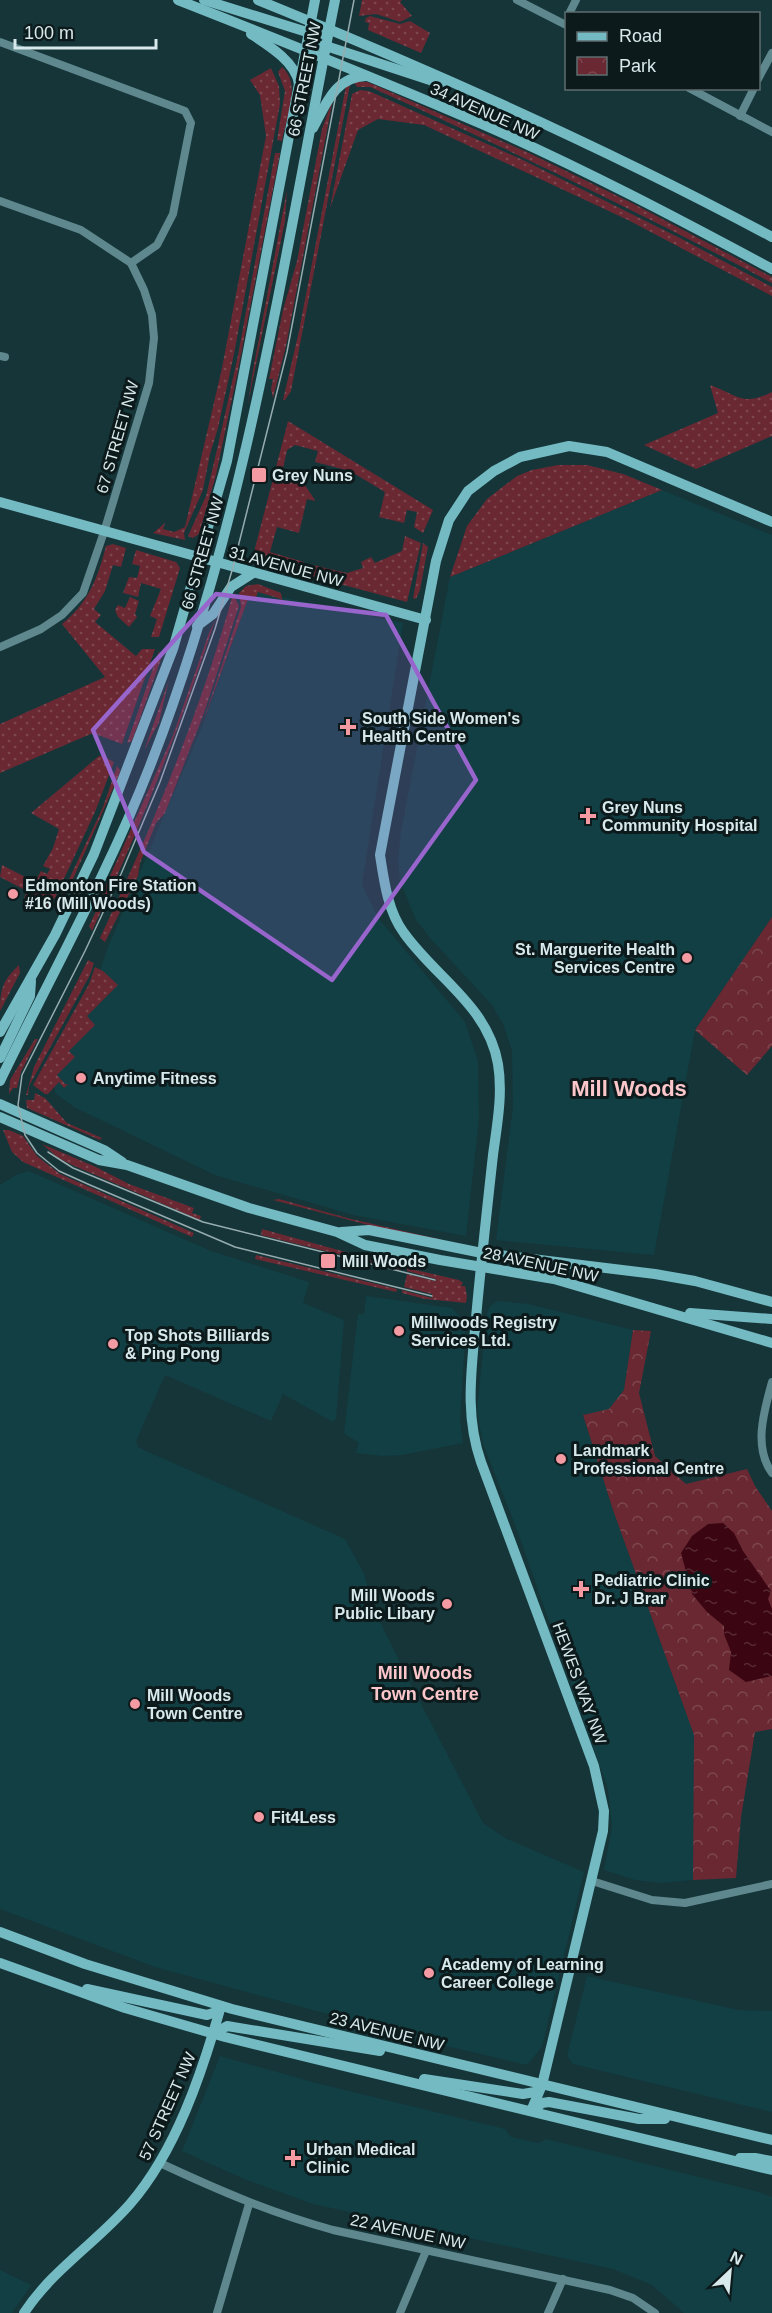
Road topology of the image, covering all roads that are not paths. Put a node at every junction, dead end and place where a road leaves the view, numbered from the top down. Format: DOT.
graph roads {
  1 [pos="178,0"];
  2 [pos="204,0"];
  3 [pos="258,0"];
  4 [pos="315,0"];
  5 [pos="335,0"];
  6 [pos="517,0"];
  7 [pos="228,20"];
  8 [pos="312,21"];
  9 [pos="565,23"];
  10 [pos="329,29"];
  11 [pos="310,33"];
  12 [pos="0,42"];
  13 [pos="326,46"];
  14 [pos="306,51"];
  15 [pos="772,53"];
  16 [pos="323,57"];
  17 [pos="366,76"];
  18 [pos="760,77"];
  19 [pos="299,87"];
  20 [pos="472,90"];
  21 [pos="693,90"];
  22 [pos="753,90"];
  23 [pos="740,116"];
  24 [pos="772,132"];
  25 [pos="309,136"];
  26 [pos="0,201"];
  27 [pos="772,237"];
  28 [pos="131,263"];
  29 [pos="772,269"];
  30 [pos="0,502"];
  31 [pos="772,522"];
  32 [pos="104,532"];
  33 [pos="200,558"];
  34 [pos="217,563"];
  35 [pos="253,573"];
  36 [pos="426,620"];
  37 [pos="197,627"];
  38 [pos="0,647"];
  39 [pos="31,978"];
  40 [pos="1,1029"];
  41 [pos="0,1058"];
  42 [pos="0,1081"];
  43 [pos="0,1104"];
  44 [pos="0,1117"];
  45 [pos="127,1166"];
  46 [pos="337,1232"];
  47 [pos="483,1253"];
  48 [pos="481,1267"];
  49 [pos="772,1302"];
  50 [pos="665,1311"];
  51 [pos="772,1319"];
  52 [pos="772,1343"];
  53 [pos="772,1382"];
  54 [pos="772,1473"];
  55 [pos="592,1881"];
  56 [pos="772,1884"];
  57 [pos="0,1932"];
  58 [pos="0,1963"];
  59 [pos="60,1984"];
  60 [pos="221,2006"];
  61 [pos="213,2034"];
  62 [pos="404,2051"];
  63 [pos="391,2076"];
  64 [pos="542,2085"];
  65 [pos="531,2111"];
  66 [pos="684,2120"];
  67 [pos="772,2140"];
  68 [pos="724,2158"];
  69 [pos="772,2161"];
  70 [pos="160,2163"];
  71 [pos="772,2170"];
  72 [pos="249,2204"];
  73 [pos="426,2251"];
  74 [pos="563,2279"];
  75 [pos="24,2313"];
  76 [pos="217,2313"];
  77 [pos="400,2313"];
  78 [pos="548,2313"];
  79 [pos="655,2313"];
  1 -- 7 [label="main road, 34 AVENUE NW"];
  2 -- 11 [label="main road"];
  3 -- 8 [label="main road, 34 AVENUE NW"];
  4 -- 8 [label="main road, 66 STREET NW"];
  5 -- 10 [label="main road, 66 STREET NW"];
  6 -- 9 [label="street"];
  7 -- 14 [label="main road, 34 AVENUE NW"];
  7 -- 19 [label="main road"];
  8 -- 10 [label="main road, 34 AVENUE NW"];
  8 -- 11 [label="main road, 66 STREET NW"];
  10 -- 11 [label="main road"];
  10 -- 13 [label="main road, 66 STREET NW"];
  10 -- 20 [label="main road, 34 AVENUE NW"];
  11 -- 14 [label="main road, 66 STREET NW"];
  12 -- 28 [label="street"];
  13 -- 14 [label="main road"];
  13 -- 16 [label="main road, 66 STREET NW"];
  13 -- 20 [label="main road"];
  14 -- 16 [label="main road, 34 AVENUE NW"];
  14 -- 19 [label="main road, 66 STREET NW"];
  15 -- 18 [label="street"];
  16 -- 17 [label="main road, 34 AVENUE NW"];
  16 -- 25 [label="main road, 66 STREET NW"];
  17 -- 25 [label="main road"];
  17 -- 29 [label="main road, 34 AVENUE NW"];
  19 -- 33 [label="main road, 66 STREET NW"];
  20 -- 27 [label="main road, 34 AVENUE NW"];
  21 -- 23 [label="street"];
  22 -- 23 [label="street"];
  23 -- 24 [label="street"];
  25 -- 34 [label="main road, 66 STREET NW"];
  26 -- 28 [label="street"];
  28 -- 32 [label="street, 67 STREET NW"];
  30 -- 32 [label="main road, 31 AVENUE NW"];
  31 -- 36 [label="main road, HEWES WAY NW"];
  32 -- 33 [label="main road, 31 AVENUE NW"];
  32 -- 38 [label="street, 67 STREET NW"];
  33 -- 34 [label="main road, 31 AVENUE NW"];
  33 -- 39 [label="main road, 66 STREET NW"];
  34 -- 35 [label="main road, 31 AVENUE NW"];
  34 -- 37 [label="main road, 66 STREET NW"];
  35 -- 36 [label="main road, 31 AVENUE NW"];
  35 -- 37 [label="main road"];
  36 -- 47 [label="main road, HEWES WAY NW"];
  37 -- 42 [label="main road, 66 STREET NW"];
  39 -- 40 [label="main road, 66 STREET NW"];
  39 -- 41 [label="main road"];
  43 -- 45 [label="main road, 28 AVENUE NW"];
  44 -- 45 [label="main road, 28 AVENUE NW"];
  45 -- 46 [label="main road, 28 AVENUE NW"];
  46 -- 47 [label="main road, 28 AVENUE NW"];
  46 -- 48 [label="main road, 28 AVENUE NW"];
  47 -- 48 [label="main road, HEWES WAY NW"];
  47 -- 49 [label="main road, 28 AVENUE NW"];
  48 -- 50 [label="main road, 28 AVENUE NW"];
  48 -- 55 [label="main road, HEWES WAY NW"];
  50 -- 51 [label="main road"];
  50 -- 52 [label="main road, 28 AVENUE NW"];
  53 -- 54 [label="street"];
  55 -- 56 [label="street"];
  55 -- 64 [label="main road, HEWES WAY NW"];
  57 -- 60 [label="main road, 23 AVENUE NW"];
  58 -- 59 [label="main road"];
  59 -- 60 [label="main road"];
  59 -- 61 [label="main road"];
  60 -- 61 [label="main road, 57 STREET NW"];
  60 -- 62 [label="main road, 23 AVENUE NW"];
  61 -- 62 [label="main road"];
  61 -- 63 [label="main road"];
  61 -- 70 [label="main road, 57 STREET NW"];
  62 -- 64 [label="main road, 23 AVENUE NW"];
  63 -- 64 [label="main road"];
  63 -- 65 [label="main road"];
  64 -- 65 [label="main road, HEWES WAY NW"];
  64 -- 66 [label="main road, 23 AVENUE NW"];
  65 -- 66 [label="main road"];
  65 -- 68 [label="main road"];
  66 -- 67 [label="main road, 23 AVENUE NW"];
  68 -- 69 [label="main road"];
  68 -- 71 [label="main road"];
  70 -- 72 [label="street, 22 AVENUE NW"];
  70 -- 75 [label="main road, 57 STREET NW"];
  72 -- 73 [label="street, 22 AVENUE NW"];
  72 -- 76 [label="street"];
  73 -- 74 [label="street, 22 AVENUE NW"];
  73 -- 77 [label="street"];
  74 -- 78 [label="street"];
  74 -- 79 [label="street, 22 AVENUE NW"];
}
